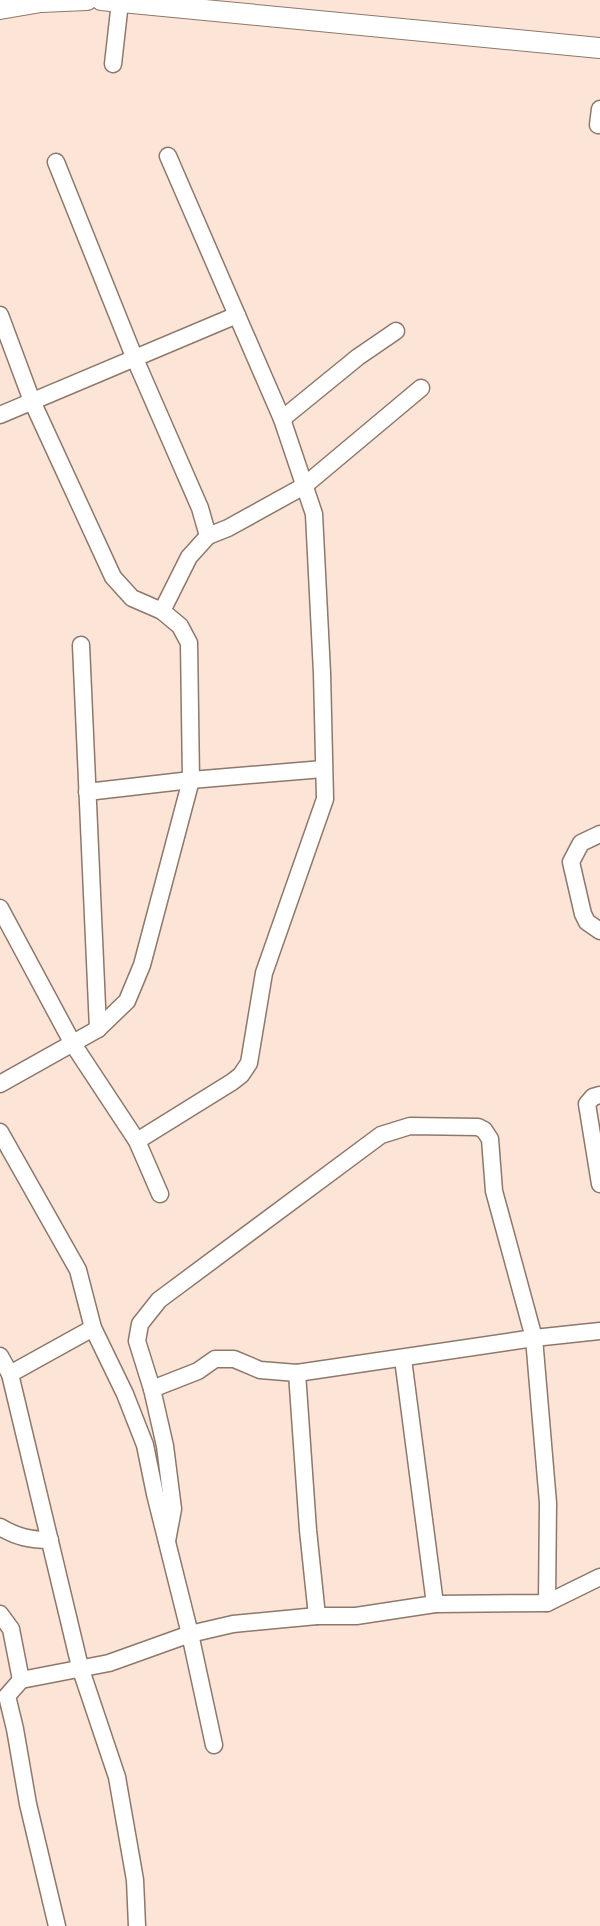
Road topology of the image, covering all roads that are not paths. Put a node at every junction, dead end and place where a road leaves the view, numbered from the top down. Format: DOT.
graph roads {
  1 [pos="87,0"];
  2 [pos="111,1"];
  3 [pos="193,5"];
  4 [pos="0,9"];
  5 [pos="600,48"];
  6 [pos="113,64"];
  7 [pos="168,156"];
  8 [pos="56,162"];
  9 [pos="0,315"];
  10 [pos="237,316"];
  11 [pos="396,331"];
  12 [pos="135,359"];
  13 [pos="421,388"];
  14 [pos="32,401"];
  15 [pos="0,414"];
  16 [pos="282,420"];
  17 [pos="304,486"];
  18 [pos="208,536"];
  19 [pos="162,612"];
  20 [pos="80,646"];
  21 [pos="323,770"];
  22 [pos="191,780"];
  23 [pos="87,792"];
  24 [pos="600,834"];
  25 [pos="0,908"];
  26 [pos="600,931"];
  27 [pos="98,1029"];
  28 [pos="73,1044"];
  29 [pos="0,1084"];
  30 [pos="600,1095"];
  31 [pos="0,1132"];
  32 [pos="137,1141"];
  33 [pos="600,1184"];
  34 [pos="160,1194"];
  35 [pos="93,1328"];
  36 [pos="600,1331"];
  37 [pos="534,1338"];
  38 [pos="0,1356"];
  39 [pos="403,1359"];
  40 [pos="297,1373"];
  41 [pos="10,1374"];
  42 [pos="152,1388"];
  43 [pos="0,1527"];
  44 [pos="50,1540"];
  45 [pos="167,1541"];
  46 [pos="600,1577"];
  47 [pos="547,1602"];
  48 [pos="435,1604"];
  49 [pos="0,1614"];
  50 [pos="317,1616"];
  51 [pos="190,1634"];
  52 [pos="80,1667"];
  53 [pos="20,1680"];
  54 [pos="3,1693"];
  55 [pos="214,1745"];
  56 [pos="58,1926"];
  57 [pos="137,1926"];
  1 -- 4 [label="street"];
  2 -- 3 [label="street"];
  2 -- 6 [label="street"];
  3 -- 5 [label="street"];
  7 -- 10 [label="street"];
  8 -- 12 [label="street"];
  9 -- 14 [label="street"];
  10 -- 12 [label="street"];
  10 -- 16 [label="street"];
  11 -- 16 [label="street"];
  12 -- 14 [label="street"];
  12 -- 18 [label="street"];
  13 -- 17 [label="street"];
  14 -- 15 [label="street"];
  14 -- 19 [label="street"];
  16 -- 17 [label="street"];
  17 -- 18 [label="street"];
  17 -- 21 [label="street"];
  18 -- 19 [label="street"];
  19 -- 22 [label="street"];
  20 -- 23 [label="street"];
  21 -- 22 [label="street"];
  21 -- 32 [label="street"];
  22 -- 23 [label="street"];
  22 -- 27 [label="street"];
  23 -- 27 [label="street"];
  24 -- 26 [label="street"];
  25 -- 28 [label="street"];
  27 -- 28 [label="street"];
  28 -- 29 [label="street"];
  28 -- 32 [label="street"];
  30 -- 33 [label="street"];
  31 -- 35 [label="street"];
  32 -- 34 [label="street"];
  35 -- 41 [label="street"];
  35 -- 45 [label="street"];
  36 -- 37 [label="street"];
  37 -- 39 [label="street"];
  37 -- 42 [label="street"];
  37 -- 47 [label="street"];
  38 -- 41 [label="street"];
  39 -- 40 [label="street"];
  39 -- 48 [label="street"];
  40 -- 42 [label="street"];
  40 -- 50 [label="street"];
  41 -- 44 [label="street"];
  42 -- 45 [label="street"];
  43 -- 44 [label="street"];
  44 -- 52 [label="street"];
  45 -- 51 [label="street"];
  46 -- 47 [label="street"];
  47 -- 48 [label="street"];
  48 -- 50 [label="street"];
  49 -- 53 [label="street"];
  50 -- 51 [label="street"];
  51 -- 52 [label="street"];
  51 -- 55 [label="street"];
  52 -- 53 [label="street"];
  52 -- 57 [label="street"];
  53 -- 54 [label="street"];
  54 -- 56 [label="street"];
}
